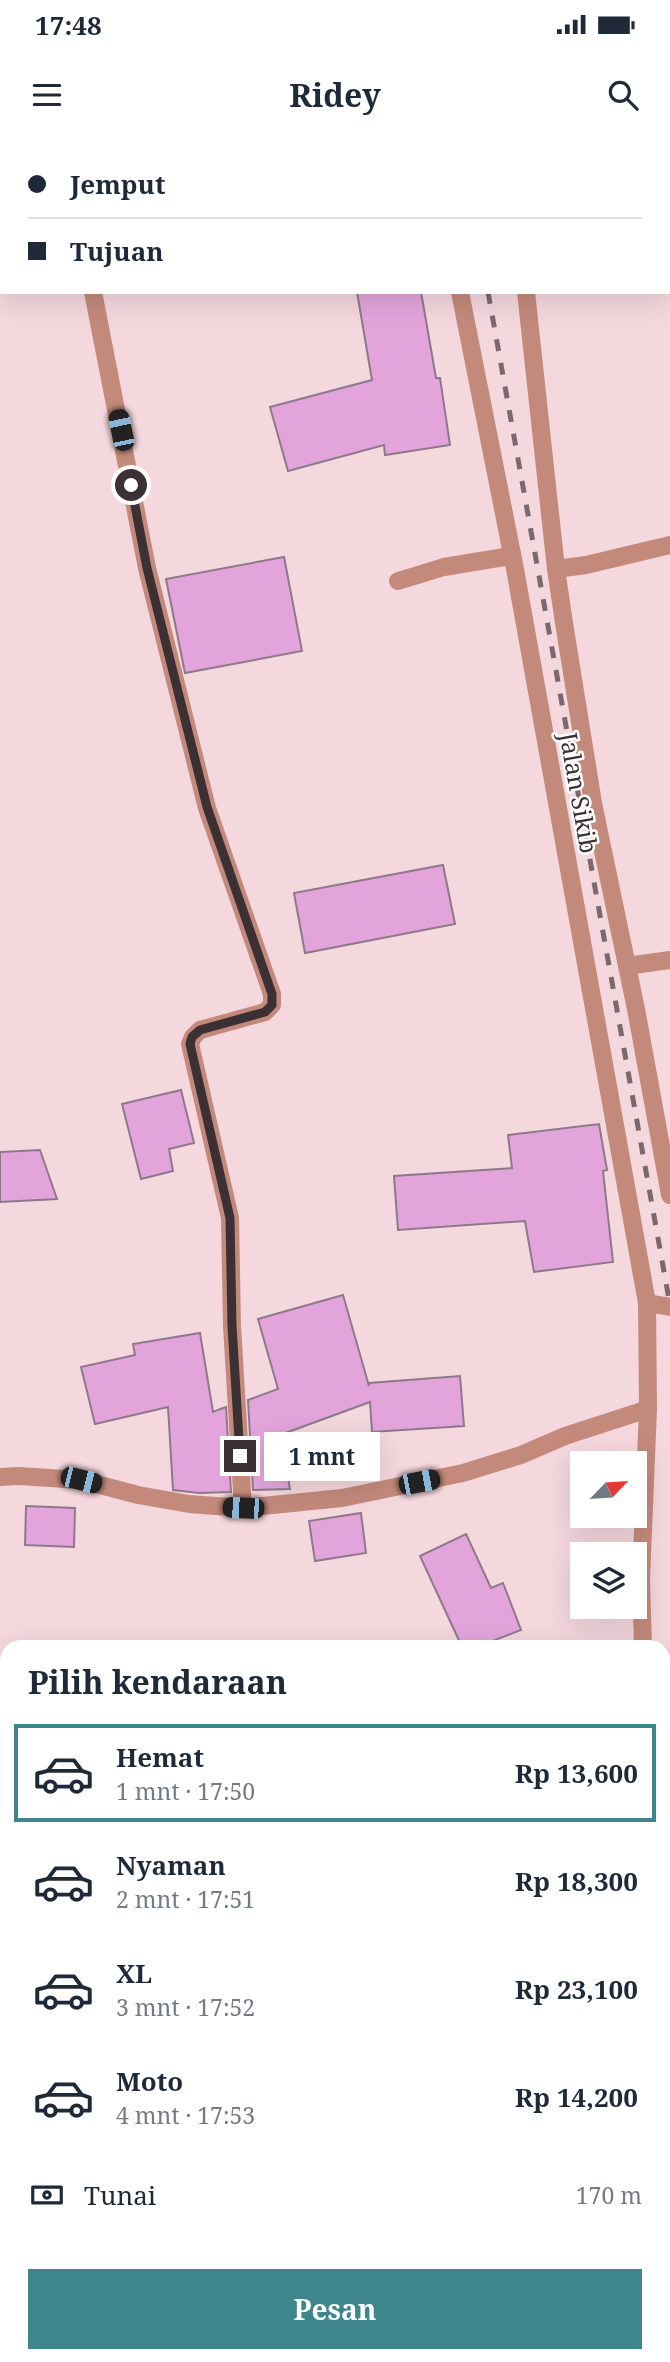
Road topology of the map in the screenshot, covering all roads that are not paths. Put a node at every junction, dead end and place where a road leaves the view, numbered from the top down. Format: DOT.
graph roads {
  1 [pos="93,294"];
  2 [pos="460,294"];
  3 [pos="526,294"];
  4 [pos="670,545"];
  5 [pos="511,556"];
  6 [pos="556,569"];
  7 [pos="398,581"];
  8 [pos="670,960"];
  9 [pos="627,966"];
  10 [pos="665,1132"];
  11 [pos="670,1195"];
  12 [pos="647,1303"];
  13 [pos="670,1307"];
  14 [pos="648,1409"];
  15 [pos="0,1477"];
  16 [pos="243,1508"];
  17 [pos="643,1640"];
  1 -- 16 [label="street"];
  2 -- 5 [label="street, Jalan Sikib"];
  3 -- 6 [label="street"];
  4 -- 6 [label="street"];
  5 -- 7 [label="street"];
  5 -- 12 [label="street, Jalan Sikib"];
  6 -- 9 [label="street"];
  8 -- 9 [label="street"];
  9 -- 10 [label="street"];
  10 -- 11 [label="street"];
  12 -- 13 [label="street"];
  12 -- 14 [label="street, Jalan Sikib"];
  14 -- 16 [label="street"];
  14 -- 17 [label="street, Jalan Sikib"];
  15 -- 16 [label="street"];
}
